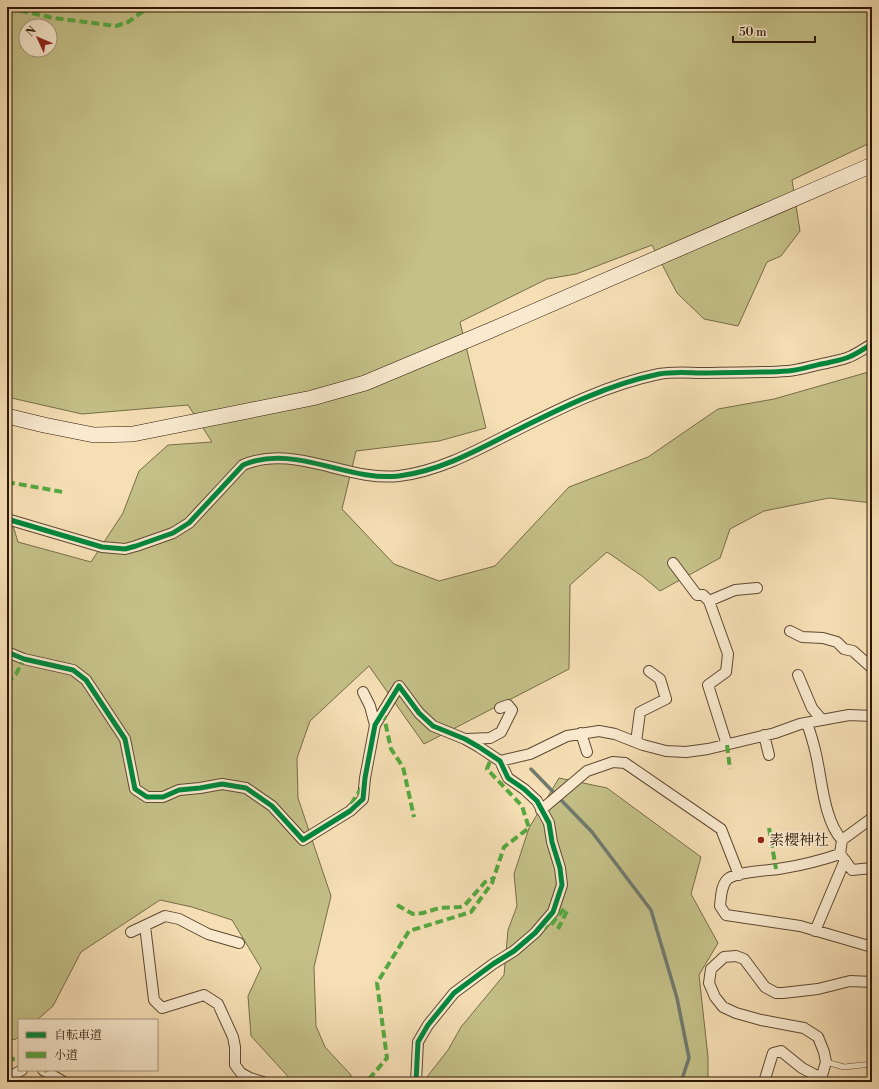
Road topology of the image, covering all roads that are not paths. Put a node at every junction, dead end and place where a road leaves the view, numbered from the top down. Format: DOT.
graph roads {
  1 [pos="872,165"];
  2 [pos="872,344"];
  3 [pos="7,416"];
  4 [pos="7,518"];
  5 [pos="673,563"];
  6 [pos="757,588"];
  7 [pos="709,601"];
  8 [pos="790,631"];
  9 [pos="7,652"];
  10 [pos="866,666"];
  11 [pos="649,671"];
  12 [pos="798,675"];
  13 [pos="363,692"];
  14 [pos="500,708"];
  15 [pos="872,716"];
  16 [pos="822,720"];
  17 [pos="807,723"];
  18 [pos="375,725"];
  19 [pos="581,733"];
  20 [pos="764,735"];
  21 [pos="465,739"];
  22 [pos="636,742"];
  23 [pos="727,744"];
  24 [pos="587,752"];
  25 [pos="769,755"];
  26 [pos="500,761"];
  27 [pos="541,810"];
  28 [pos="872,818"];
  29 [pos="842,840"];
  30 [pos="842,857"];
  31 [pos="872,868"];
  32 [pos="739,875"];
  33 [pos="145,926"];
  34 [pos="816,931"];
  35 [pos="131,932"];
  36 [pos="239,943"];
  37 [pos="872,947"];
  38 [pos="872,982"];
  39 [pos="826,1062"];
  40 [pos="872,1064"];
  41 [pos="20,1071"];
  42 [pos="45,1071"];
  43 [pos="7,1080"];
  44 [pos="821,1081"];
  45 [pos="64,1082"];
  46 [pos="262,1082"];
  47 [pos="416,1082"];
  48 [pos="764,1082"];
  1 -- 3 [label="street"];
  2 -- 4 [label="street"];
  5 -- 7 [label="street"];
  6 -- 7 [label="street"];
  7 -- 23 [label="street"];
  8 -- 10 [label="street"];
  9 -- 18 [label="street"];
  11 -- 22 [label="street"];
  12 -- 16 [label="street"];
  13 -- 18 [label="street"];
  14 -- 21 [label="street"];
  15 -- 16 [label="street"];
  16 -- 17 [label="street"];
  17 -- 20 [label="street"];
  17 -- 29 [label="street"];
  18 -- 21 [label="street"];
  19 -- 22 [label="street"];
  19 -- 24 [label="street"];
  19 -- 26 [label="street"];
  20 -- 23 [label="street"];
  20 -- 25 [label="street"];
  21 -- 26 [label="street"];
  22 -- 23 [label="street"];
  26 -- 27 [label="street"];
  27 -- 32 [label="street"];
  27 -- 47 [label="street"];
  28 -- 29 [label="street"];
  29 -- 30 [label="street"];
  30 -- 31 [label="street"];
  30 -- 32 [label="street"];
  30 -- 34 [label="street"];
  32 -- 34 [label="street"];
  33 -- 35 [label="street"];
  33 -- 36 [label="street"];
  33 -- 46 [label="street"];
  34 -- 37 [label="street"];
  38 -- 39 [label="street"];
  39 -- 40 [label="lane"];
  39 -- 44 [label="street"];
  41 -- 43 [label="street"];
  42 -- 45 [label="street"];
  44 -- 48 [label="street"];
}
